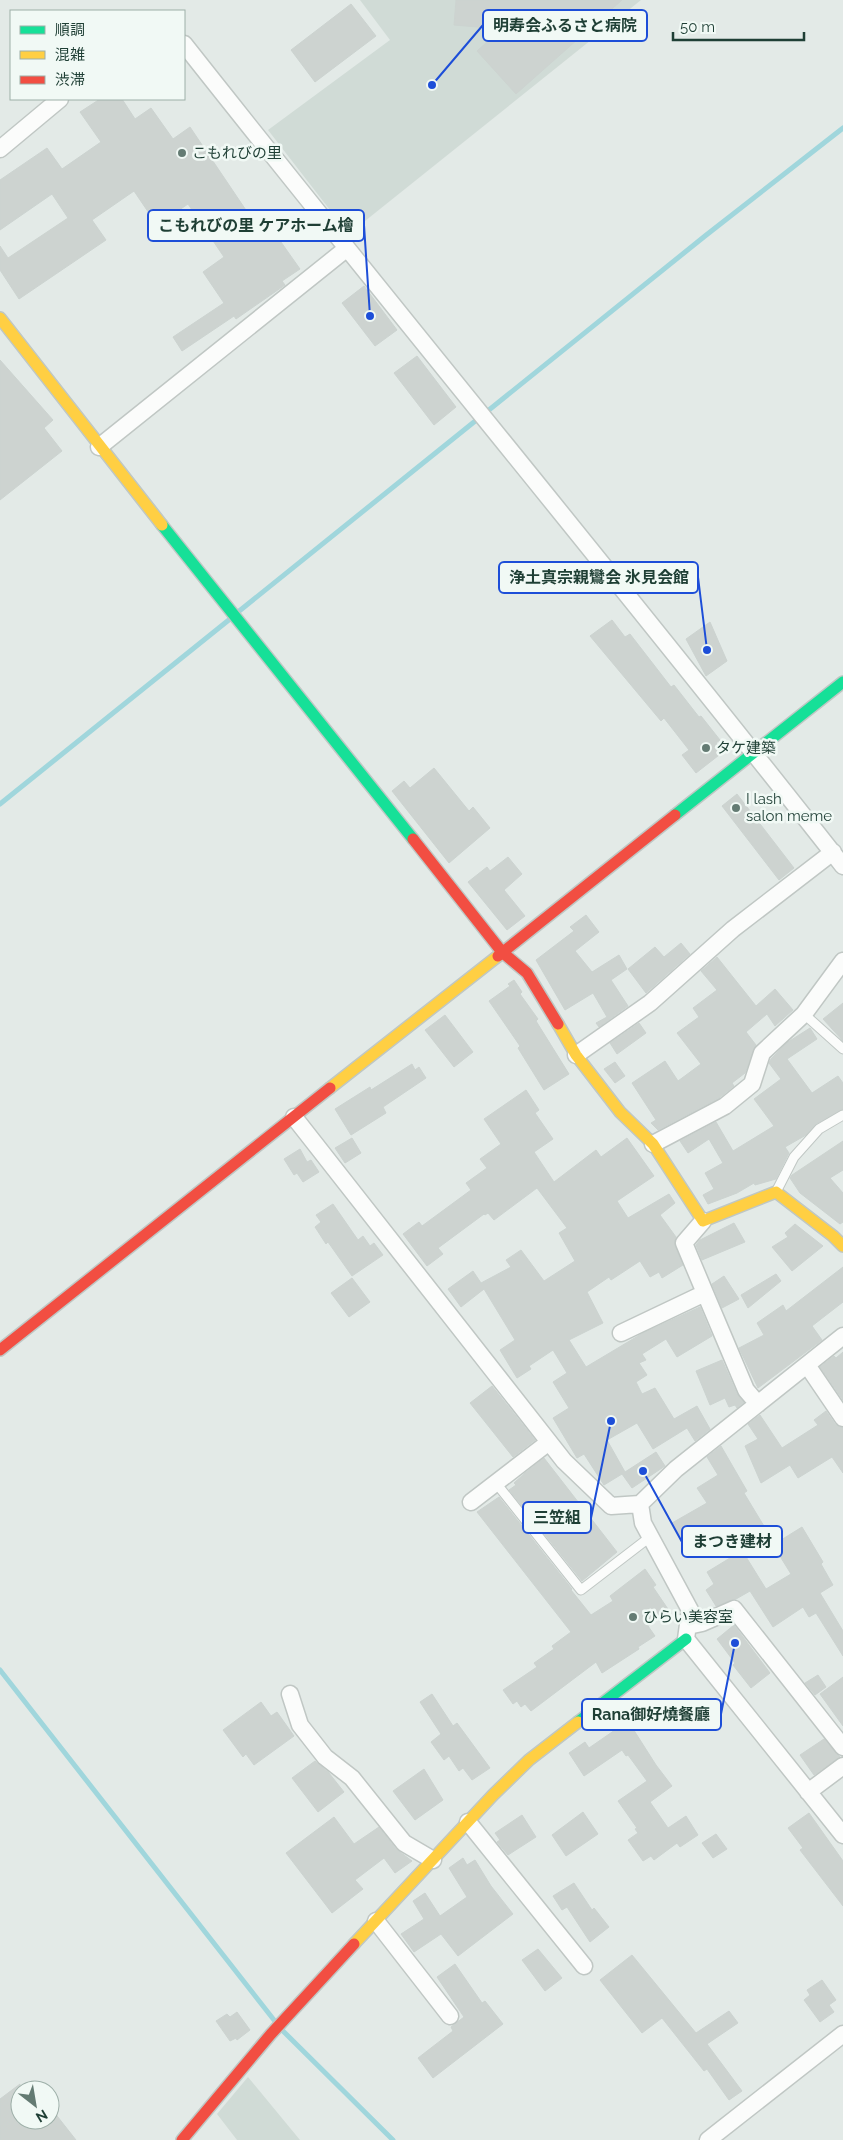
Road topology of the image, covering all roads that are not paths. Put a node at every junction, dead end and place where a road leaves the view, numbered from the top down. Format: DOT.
graph roads {
  1 [pos="185,45"];
  2 [pos="59,100"];
  3 [pos="0,149"];
  4 [pos="346,249"];
  5 [pos="0,318"];
  6 [pos="99,448"];
  7 [pos="843,682"];
  8 [pos="753,753"];
  9 [pos="833,852"];
  10 [pos="843,866"];
  11 [pos="502,952"];
  12 [pos="843,961"];
  13 [pos="804,1014"];
  14 [pos="843,1049"];
  15 [pos="576,1056"];
  16 [pos="843,1115"];
  17 [pos="294,1117"];
  18 [pos="653,1144"];
  19 [pos="776,1192"];
  20 [pos="704,1221"];
  21 [pos="843,1246"];
  22 [pos="705,1293"];
  23 [pos="621,1333"];
  24 [pos="843,1336"];
  25 [pos="0,1350"];
  26 [pos="807,1365"];
  27 [pos="758,1404"];
  28 [pos="843,1418"];
  29 [pos="549,1442"];
  30 [pos="496,1483"];
  31 [pos="471,1502"];
  32 [pos="640,1504"];
  33 [pos="650,1537"];
  34 [pos="687,1632"];
  35 [pos="290,1694"];
  36 [pos="843,1747"];
  37 [pos="843,1766"];
  38 [pos="808,1792"];
  39 [pos="468,1822"];
  40 [pos="843,1835"];
  41 [pos="432,1860"];
  42 [pos="376,1921"];
  43 [pos="584,1966"];
  44 [pos="450,2016"];
  45 [pos="843,2034"];
  46 [pos="182,2140"];
  47 [pos="708,2140"];
  1 -- 4 [label="street"];
  2 -- 3 [label="street"];
  4 -- 6 [label="street"];
  4 -- 8 [label="street"];
  5 -- 6 [label="street"];
  6 -- 11 [label="street"];
  7 -- 8 [label="street"];
  8 -- 9 [label="street"];
  8 -- 11 [label="street"];
  9 -- 10 [label="street"];
  9 -- 15 [label="street"];
  11 -- 15 [label="street"];
  11 -- 17 [label="street"];
  12 -- 13 [label="street"];
  13 -- 14 [label="lane"];
  13 -- 18 [label="street"];
  15 -- 18 [label="street"];
  16 -- 19 [label="lane"];
  17 -- 25 [label="street"];
  17 -- 29 [label="street"];
  18 -- 20 [label="street"];
  19 -- 20 [label="street"];
  19 -- 21 [label="street"];
  20 -- 22 [label="street"];
  22 -- 23 [label="street"];
  22 -- 27 [label="street"];
  24 -- 26 [label="street"];
  26 -- 27 [label="street"];
  26 -- 28 [label="street"];
  27 -- 32 [label="street"];
  29 -- 30 [label="street"];
  29 -- 32 [label="street"];
  30 -- 31 [label="street"];
  30 -- 33 [label="lane"];
  32 -- 33 [label="street"];
  33 -- 34 [label="street"];
  34 -- 36 [label="street"];
  34 -- 38 [label="street"];
  34 -- 39 [label="street"];
  35 -- 41 [label="street"];
  37 -- 38 [label="street"];
  38 -- 40 [label="street"];
  39 -- 41 [label="street"];
  39 -- 43 [label="street"];
  41 -- 42 [label="street"];
  42 -- 44 [label="street"];
  42 -- 46 [label="street"];
  45 -- 47 [label="street"];
}
